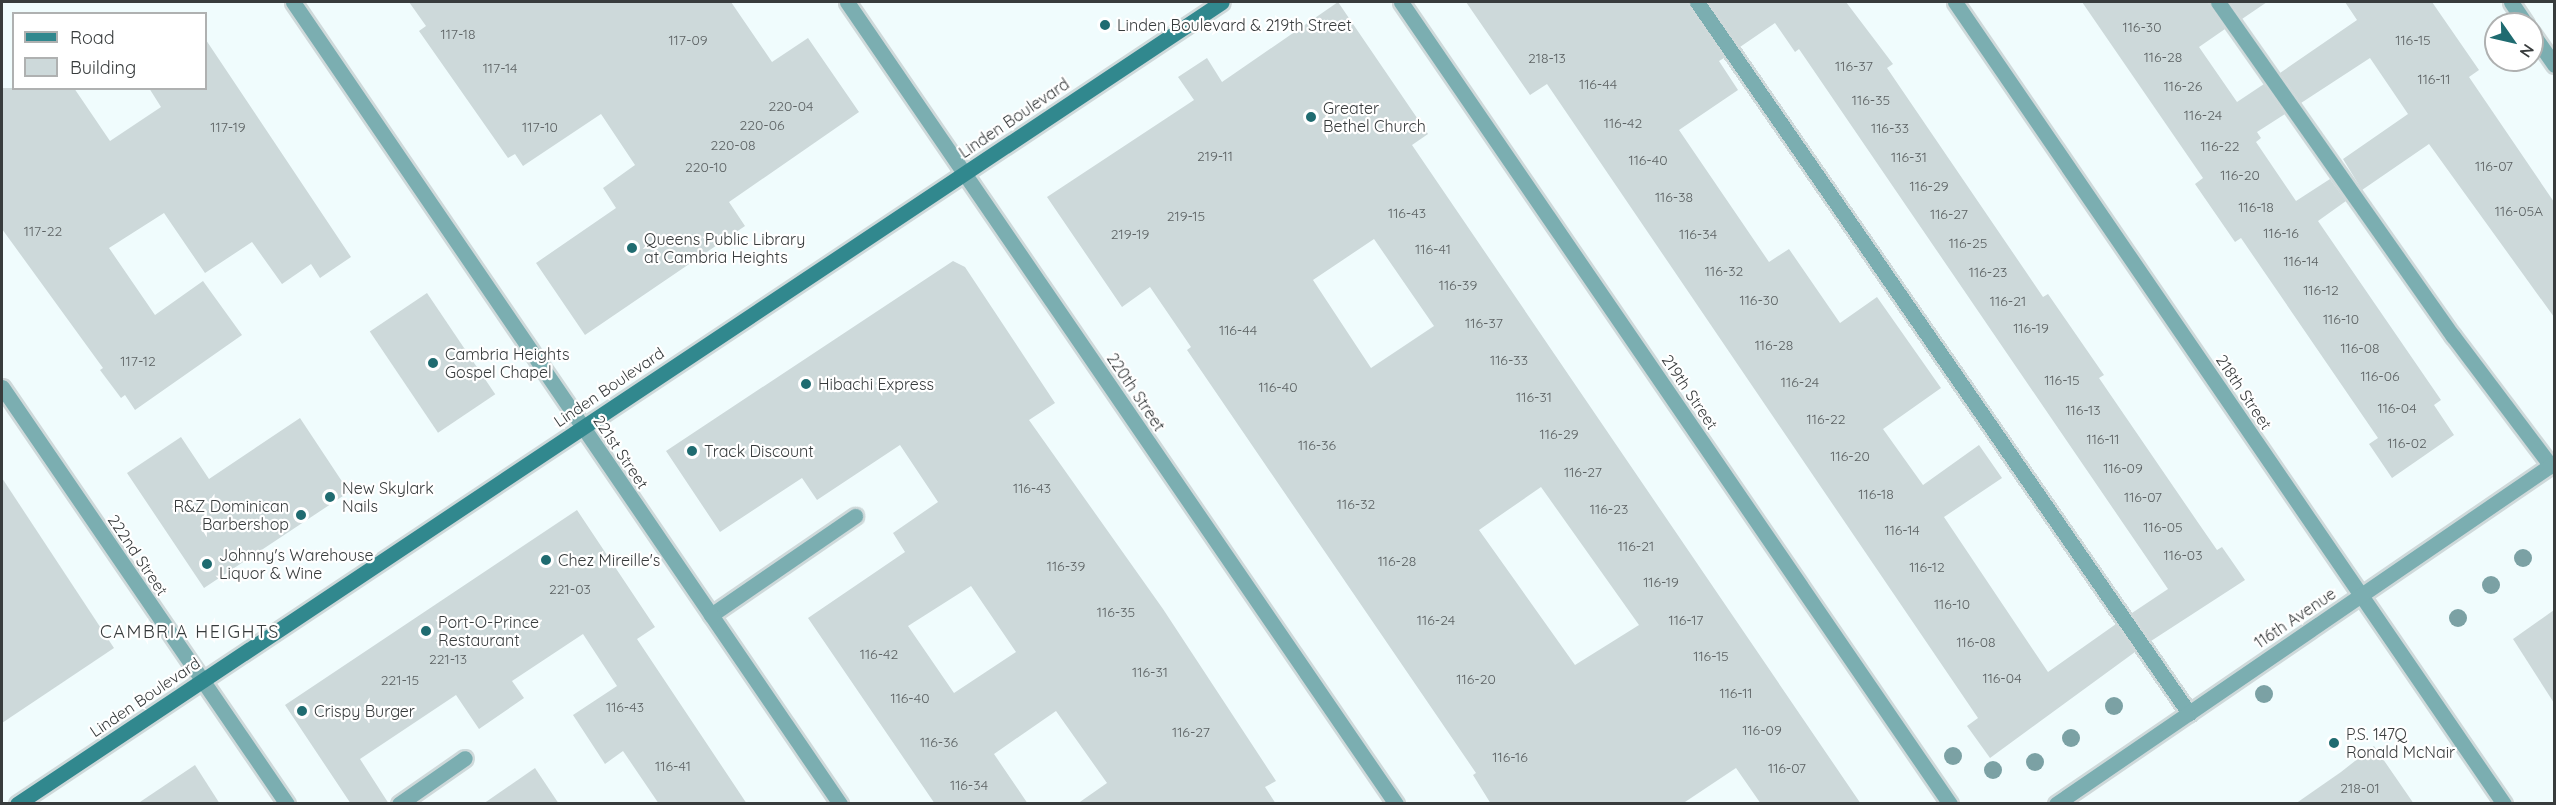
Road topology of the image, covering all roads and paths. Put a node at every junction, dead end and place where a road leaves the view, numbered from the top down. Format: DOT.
graph roads {
  1 [pos="293,2"];
  2 [pos="847,2"];
  3 [pos="1222,2"];
  4 [pos="1401,2"];
  5 [pos="1697,2"];
  6 [pos="1955,2"];
  7 [pos="2218,2"];
  8 [pos="2544,50"];
  9 [pos="2554,65"];
  10 [pos="964,173"];
  11 [pos="2,387"];
  12 [pos="582,427"];
  13 [pos="2553,464"];
  14 [pos="855,516"];
  15 [pos="2361,595"];
  16 [pos="711,615"];
  17 [pos="202,680"];
  18 [pos="2188,713"];
  19 [pos="465,758"];
  20 [pos="17,804"];
  21 [pos="286,804"];
  22 [pos="399,804"];
  23 [pos="840,804"];
  24 [pos="1396,804"];
  25 [pos="1950,804"];
  26 [pos="2056,804"];
  27 [pos="2504,804"];
  1 -- 12 [label="street, 221st Street"];
  2 -- 10 [label="street, 220th Street"];
  3 -- 10 [label="main road, Linden Boulevard"];
  4 -- 25 [label="street, 219th Street"];
  5 -- 18 [label="street"];
  6 -- 15 [label="street, 218th Street"];
  7 -- 13 [label="street"];
  8 -- 9 [label="street"];
  10 -- 12 [label="main road, Linden Boulevard"];
  10 -- 24 [label="street, 220th Street"];
  11 -- 17 [label="street, 222nd Street"];
  12 -- 16 [label="street, 221st Street"];
  12 -- 17 [label="main road, Linden Boulevard"];
  13 -- 15 [label="street, 116th Avenue"];
  14 -- 16 [label="street"];
  15 -- 18 [label="street, 116th Avenue"];
  15 -- 27 [label="street, 218th Street"];
  16 -- 23 [label="street, 221st Street"];
  17 -- 20 [label="main road, Linden Boulevard"];
  17 -- 21 [label="street, 222nd Street"];
  18 -- 26 [label="street, 116th Avenue"];
  19 -- 22 [label="street"];
}
